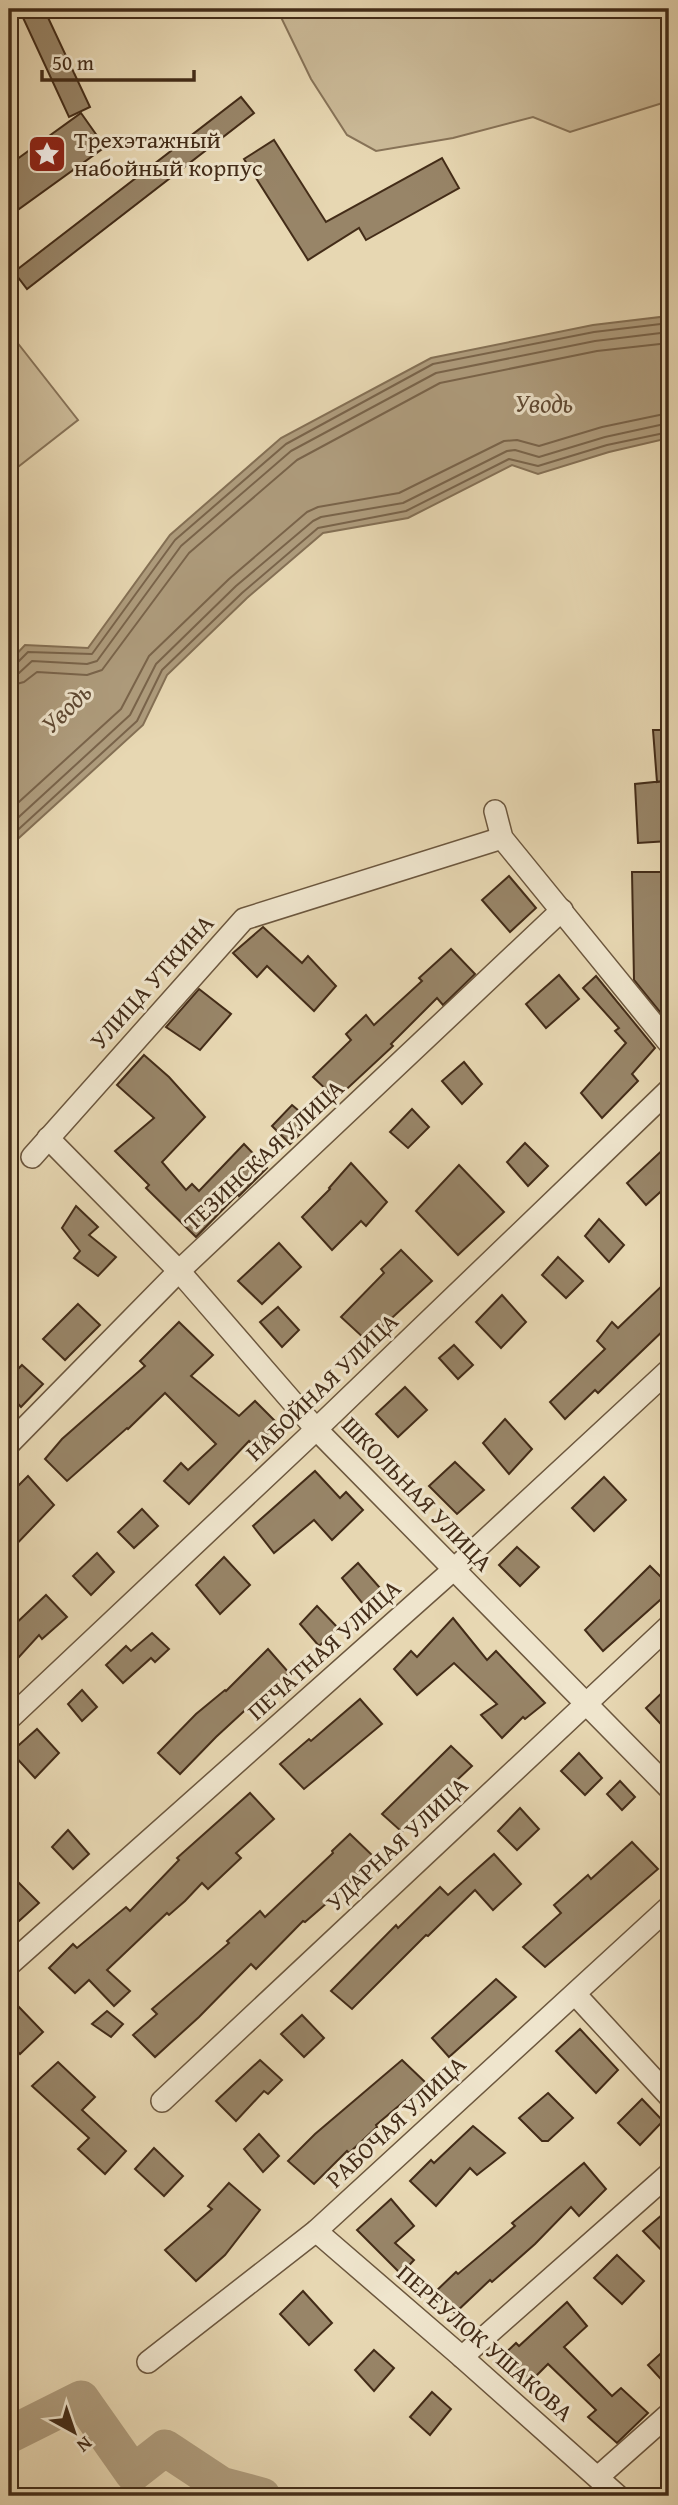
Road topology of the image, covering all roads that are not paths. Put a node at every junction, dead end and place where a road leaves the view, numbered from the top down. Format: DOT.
graph roads {
  1 [pos="495,811"];
  2 [pos="502,838"];
  3 [pos="562,910"];
  4 [pos="669,1043"];
  5 [pos="669,1090"];
  6 [pos="48,1138"];
  7 [pos="32,1157"];
  8 [pos="179,1271"];
  9 [pos="669,1370"];
  10 [pos="316,1429"];
  11 [pos="9,1444"];
  12 [pos="453,1570"];
  13 [pos="669,1626"];
  14 [pos="586,1702"];
  15 [pos="9,1719"];
  16 [pos="669,1788"];
  17 [pos="669,1907"];
  18 [pos="9,1965"];
  19 [pos="575,1994"];
  20 [pos="669,2096"];
  21 [pos="162,2101"];
  22 [pos="669,2174"];
  23 [pos="316,2231"];
  24 [pos="462,2357"];
  25 [pos="148,2362"];
  26 [pos="669,2414"];
  27 [pos="598,2477"];
  28 [pos="618,2496"];
  1 -- 2 [label="street"];
  2 -- 3 [label="street"];
  2 -- 6 [label="street, УЛИЦА УТКИНА"];
  3 -- 4 [label="street"];
  3 -- 8 [label="street, ТЕЗИНСКАЯ УЛИЦА"];
  5 -- 10 [label="street, НАБОЙНАЯ УЛИЦА"];
  6 -- 7 [label="street, УЛИЦА УТКИНА"];
  6 -- 8 [label="street, ШКОЛЬНАЯ УЛИЦА"];
  8 -- 10 [label="street, ШКОЛЬНАЯ УЛИЦА"];
  8 -- 11 [label="street, ТЕЗИНСКАЯ УЛИЦА"];
  9 -- 12 [label="street, ПЕЧАТНАЯ УЛИЦА"];
  10 -- 12 [label="street, ШКОЛЬНАЯ УЛИЦА"];
  10 -- 15 [label="street, НАБОЙНАЯ УЛИЦА"];
  12 -- 14 [label="street, ШКОЛЬНАЯ УЛИЦА"];
  12 -- 18 [label="street, ПЕЧАТНАЯ УЛИЦА"];
  13 -- 14 [label="street, УДАРНАЯ УЛИЦА"];
  14 -- 16 [label="street, ШКОЛЬНАЯ УЛИЦА"];
  14 -- 21 [label="street, УДАРНАЯ УЛИЦА"];
  17 -- 19 [label="street, РАБОЧАЯ УЛИЦА"];
  19 -- 20 [label="street"];
  19 -- 23 [label="street, РАБОЧАЯ УЛИЦА"];
  22 -- 24 [label="street"];
  23 -- 24 [label="street, ПЕРЕУЛОК УШАКОВА"];
  23 -- 25 [label="street, РАБОЧАЯ УЛИЦА"];
  24 -- 27 [label="street, ПЕРЕУЛОК УШАКОВА"];
  26 -- 27 [label="street"];
  27 -- 28 [label="street, ПЕРЕУЛОК УШАКОВА"];
}
